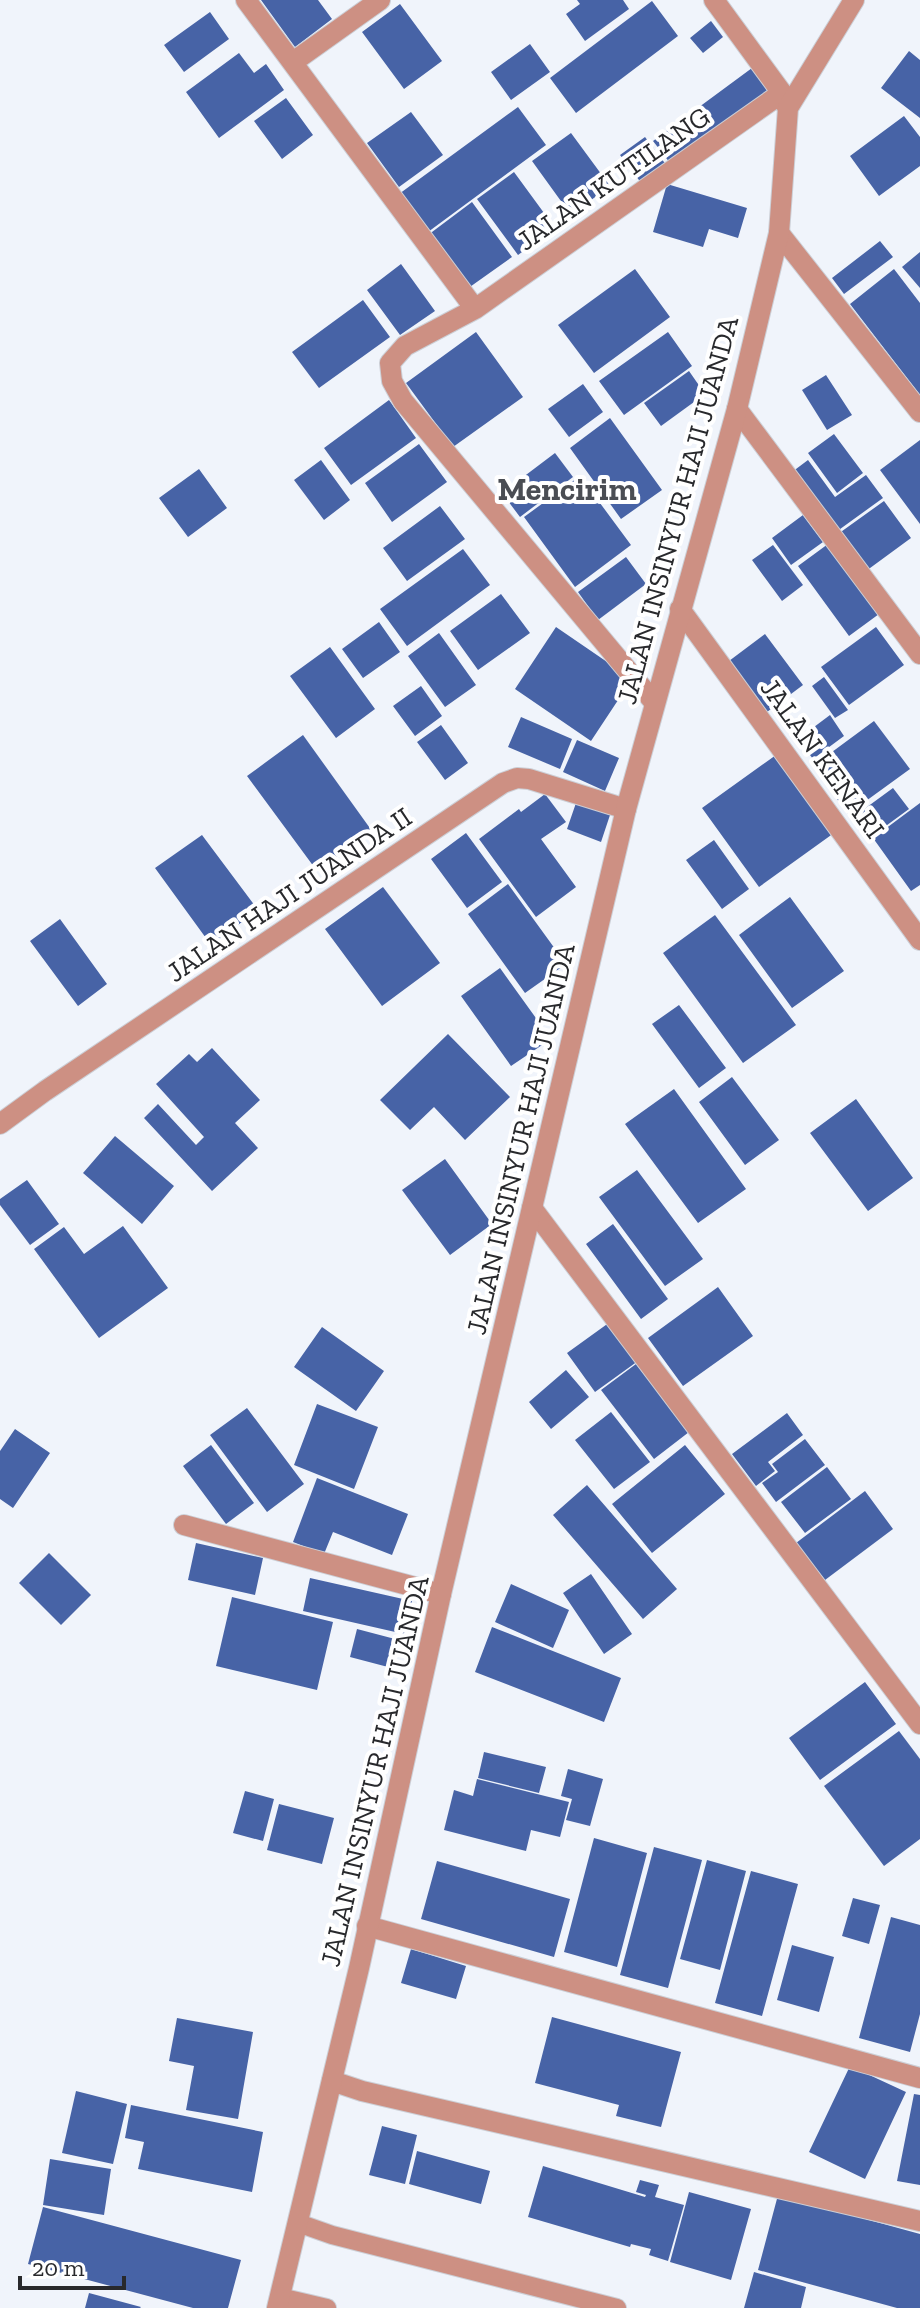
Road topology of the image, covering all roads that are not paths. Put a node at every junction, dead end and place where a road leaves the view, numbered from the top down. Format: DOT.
graph roads {
  1 [pos="246,0"];
  2 [pos="380,0"];
  3 [pos="714,0"];
  4 [pos="854,0"];
  5 [pos="293,62"];
  6 [pos="785,100"];
  7 [pos="779,233"];
  8 [pos="475,309"];
  9 [pos="737,409"];
  10 [pos="920,412"];
  11 [pos="680,609"];
  12 [pos="920,654"];
  13 [pos="654,702"];
  14 [pos="626,809"];
  15 [pos="920,940"];
  16 [pos="0,1124"];
  17 [pos="532,1208"];
  18 [pos="184,1525"];
  19 [pos="441,1594"];
  20 [pos="920,1724"];
  21 [pos="367,1926"];
  22 [pos="920,2078"];
  23 [pos="332,2081"];
  24 [pos="920,2221"];
  25 [pos="298,2223"];
  26 [pos="278,2302"];
  27 [pos="327,2308"];
  28 [pos="617,2308"];
  1 -- 5 [label="street"];
  2 -- 5 [label="street"];
  3 -- 6 [label="street"];
  4 -- 6 [label="street, JALAN INSINYUR HAJI JUANDA"];
  5 -- 8 [label="street"];
  6 -- 7 [label="street, JALAN INSINYUR HAJI JUANDA"];
  6 -- 8 [label="street, JALAN KUTILANG"];
  7 -- 9 [label="street, JALAN INSINYUR HAJI JUANDA"];
  7 -- 10 [label="street"];
  8 -- 13 [label="street, JALAN KUTILANG"];
  9 -- 11 [label="street, JALAN INSINYUR HAJI JUANDA"];
  9 -- 12 [label="street"];
  11 -- 13 [label="street, JALAN INSINYUR HAJI JUANDA"];
  11 -- 15 [label="street, JALAN KENARI"];
  13 -- 14 [label="street, JALAN INSINYUR HAJI JUANDA"];
  14 -- 16 [label="street, JALAN HAJI JUANDA II"];
  14 -- 17 [label="street, JALAN INSINYUR HAJI JUANDA"];
  17 -- 19 [label="street, JALAN INSINYUR HAJI JUANDA"];
  17 -- 20 [label="street"];
  18 -- 19 [label="street"];
  19 -- 21 [label="street, JALAN INSINYUR HAJI JUANDA"];
  21 -- 22 [label="street"];
  21 -- 23 [label="street, JALAN INSINYUR HAJI JUANDA"];
  23 -- 24 [label="street"];
  23 -- 25 [label="street, JALAN INSINYUR HAJI JUANDA"];
  25 -- 26 [label="street, JALAN INSINYUR HAJI JUANDA"];
  25 -- 28 [label="lane"];
  26 -- 27 [label="lane"];
}
